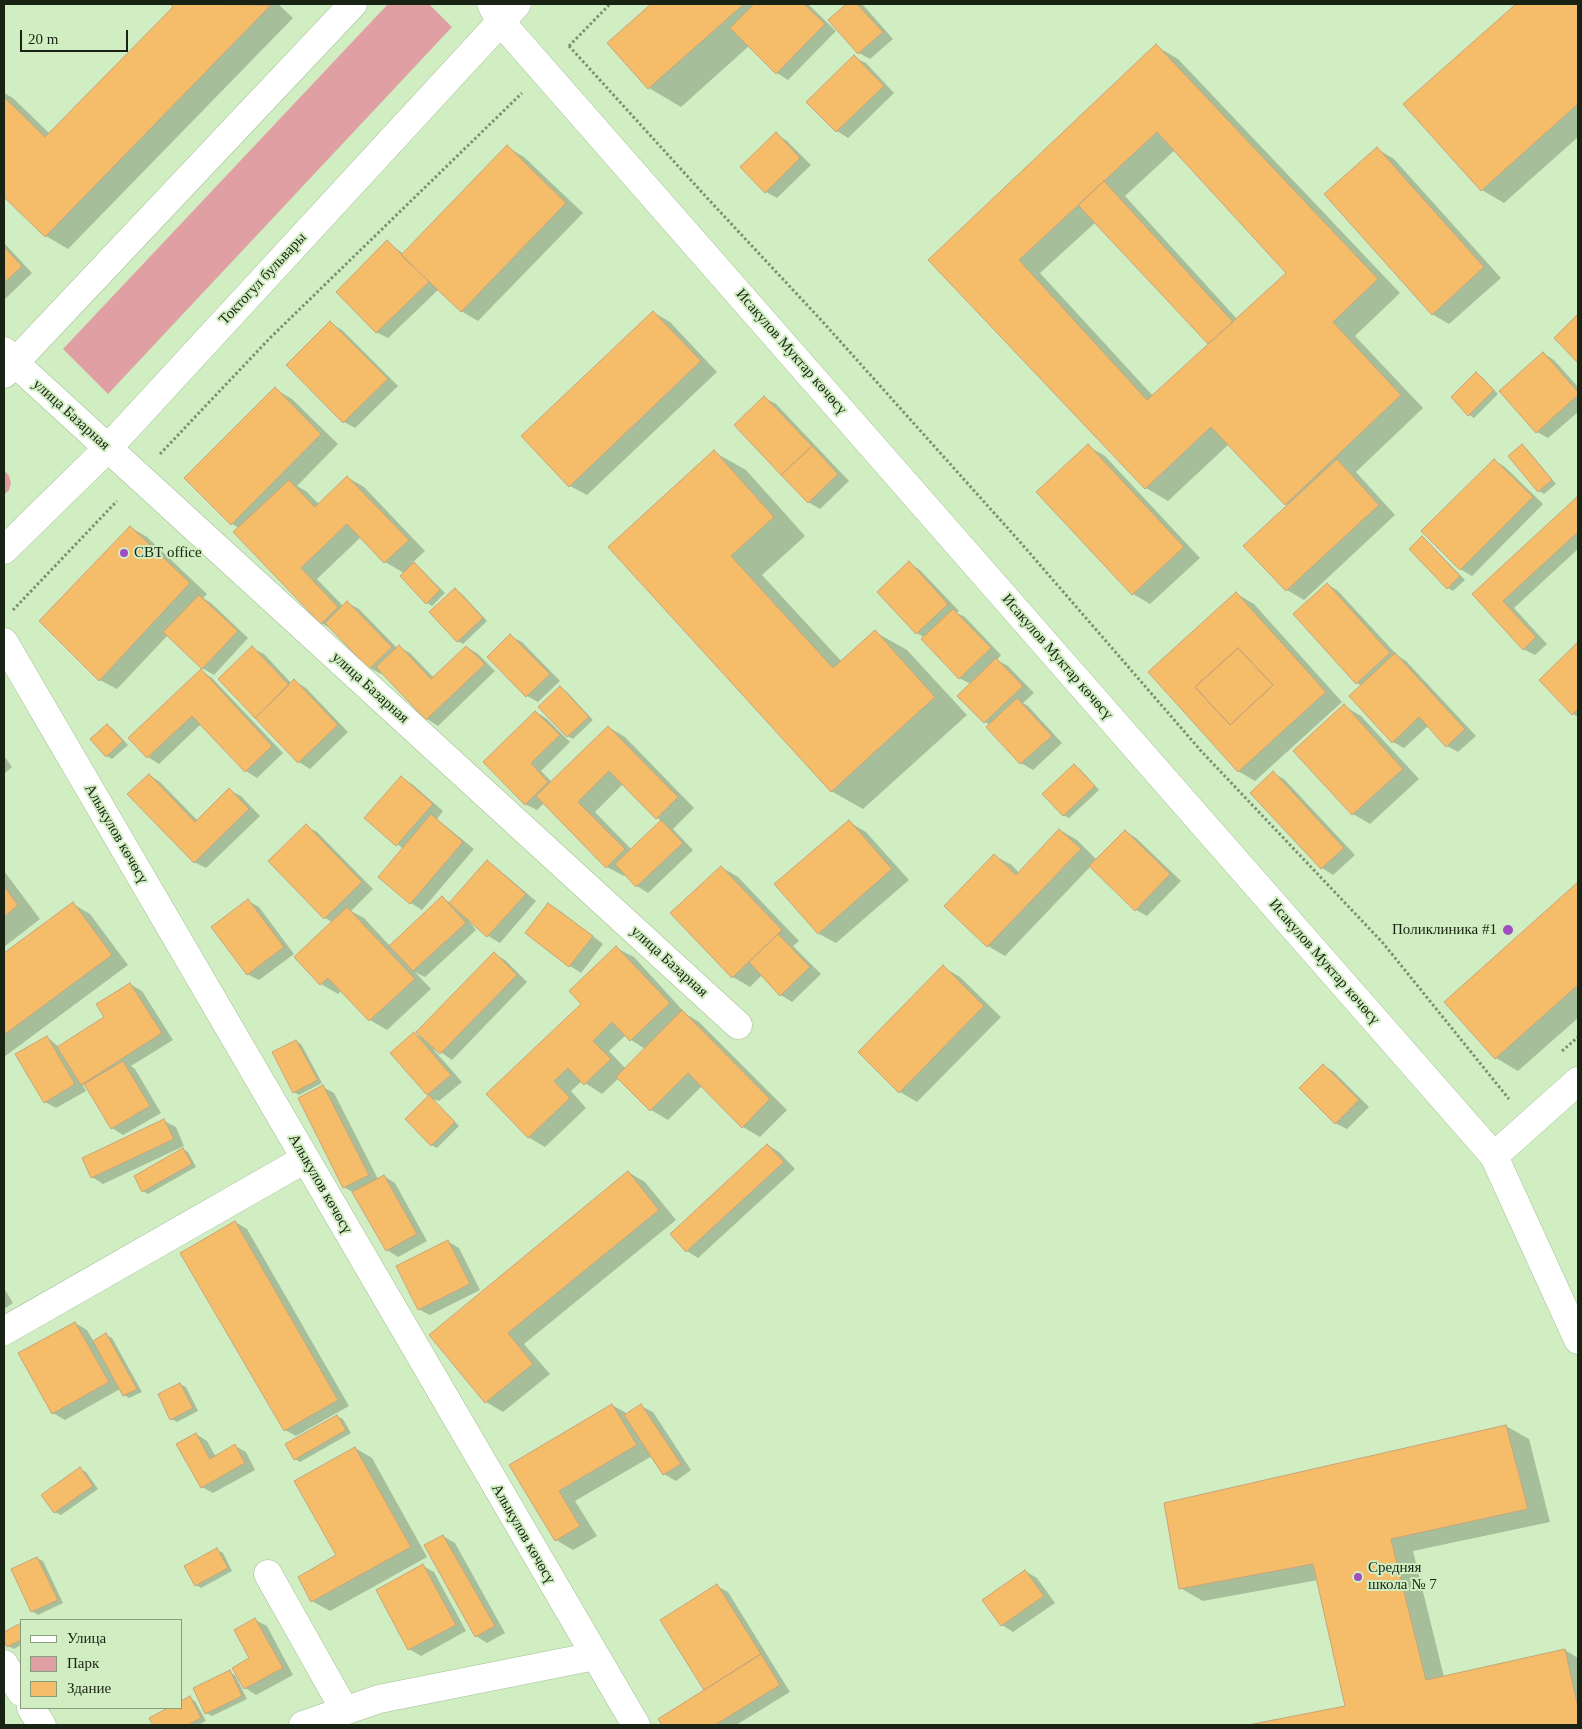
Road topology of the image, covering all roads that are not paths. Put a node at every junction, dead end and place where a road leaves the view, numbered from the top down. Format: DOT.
graph roads {
  1 [pos="353,4"];
  2 [pos="502,9"];
  3 [pos="7,362"];
  4 [pos="108,448"];
  5 [pos="4,550"];
  6 [pos="4,642"];
  7 [pos="738,1025"];
  8 [pos="1578,1081"];
  9 [pos="1494,1156"];
  10 [pos="305,1158"];
  11 [pos="4,1332"];
  12 [pos="1578,1340"];
  13 [pos="268,1574"];
  14 [pos="595,1656"];
  15 [pos="4,1664"];
  16 [pos="20,1690"];
  17 [pos="32,1709"];
  18 [pos="345,1710"];
  19 [pos="42,1725"];
  20 [pos="303,1725"];
  21 [pos="636,1725"];
  1 -- 3 [label="street"];
  2 -- 4 [label="street, Токтогул бульвары"];
  2 -- 9 [label="street, Исакулов Муктар көчөсү"];
  3 -- 4 [label="street, улица Базарная"];
  4 -- 5 [label="street, Токтогул бульвары"];
  4 -- 7 [label="street, улица Базарная"];
  6 -- 10 [label="street, Алыкулов көчөсү"];
  8 -- 9 [label="street"];
  9 -- 12 [label="street, Исакулов Муктар көчөсү"];
  10 -- 11 [label="street"];
  10 -- 14 [label="street, Алыкулов көчөсү"];
  13 -- 18 [label="street"];
  14 -- 18 [label="street"];
  14 -- 21 [label="street, Алыкулов көчөсү"];
  15 -- 16 [label="street"];
  17 -- 19 [label="street"];
  18 -- 20 [label="street"];
}
